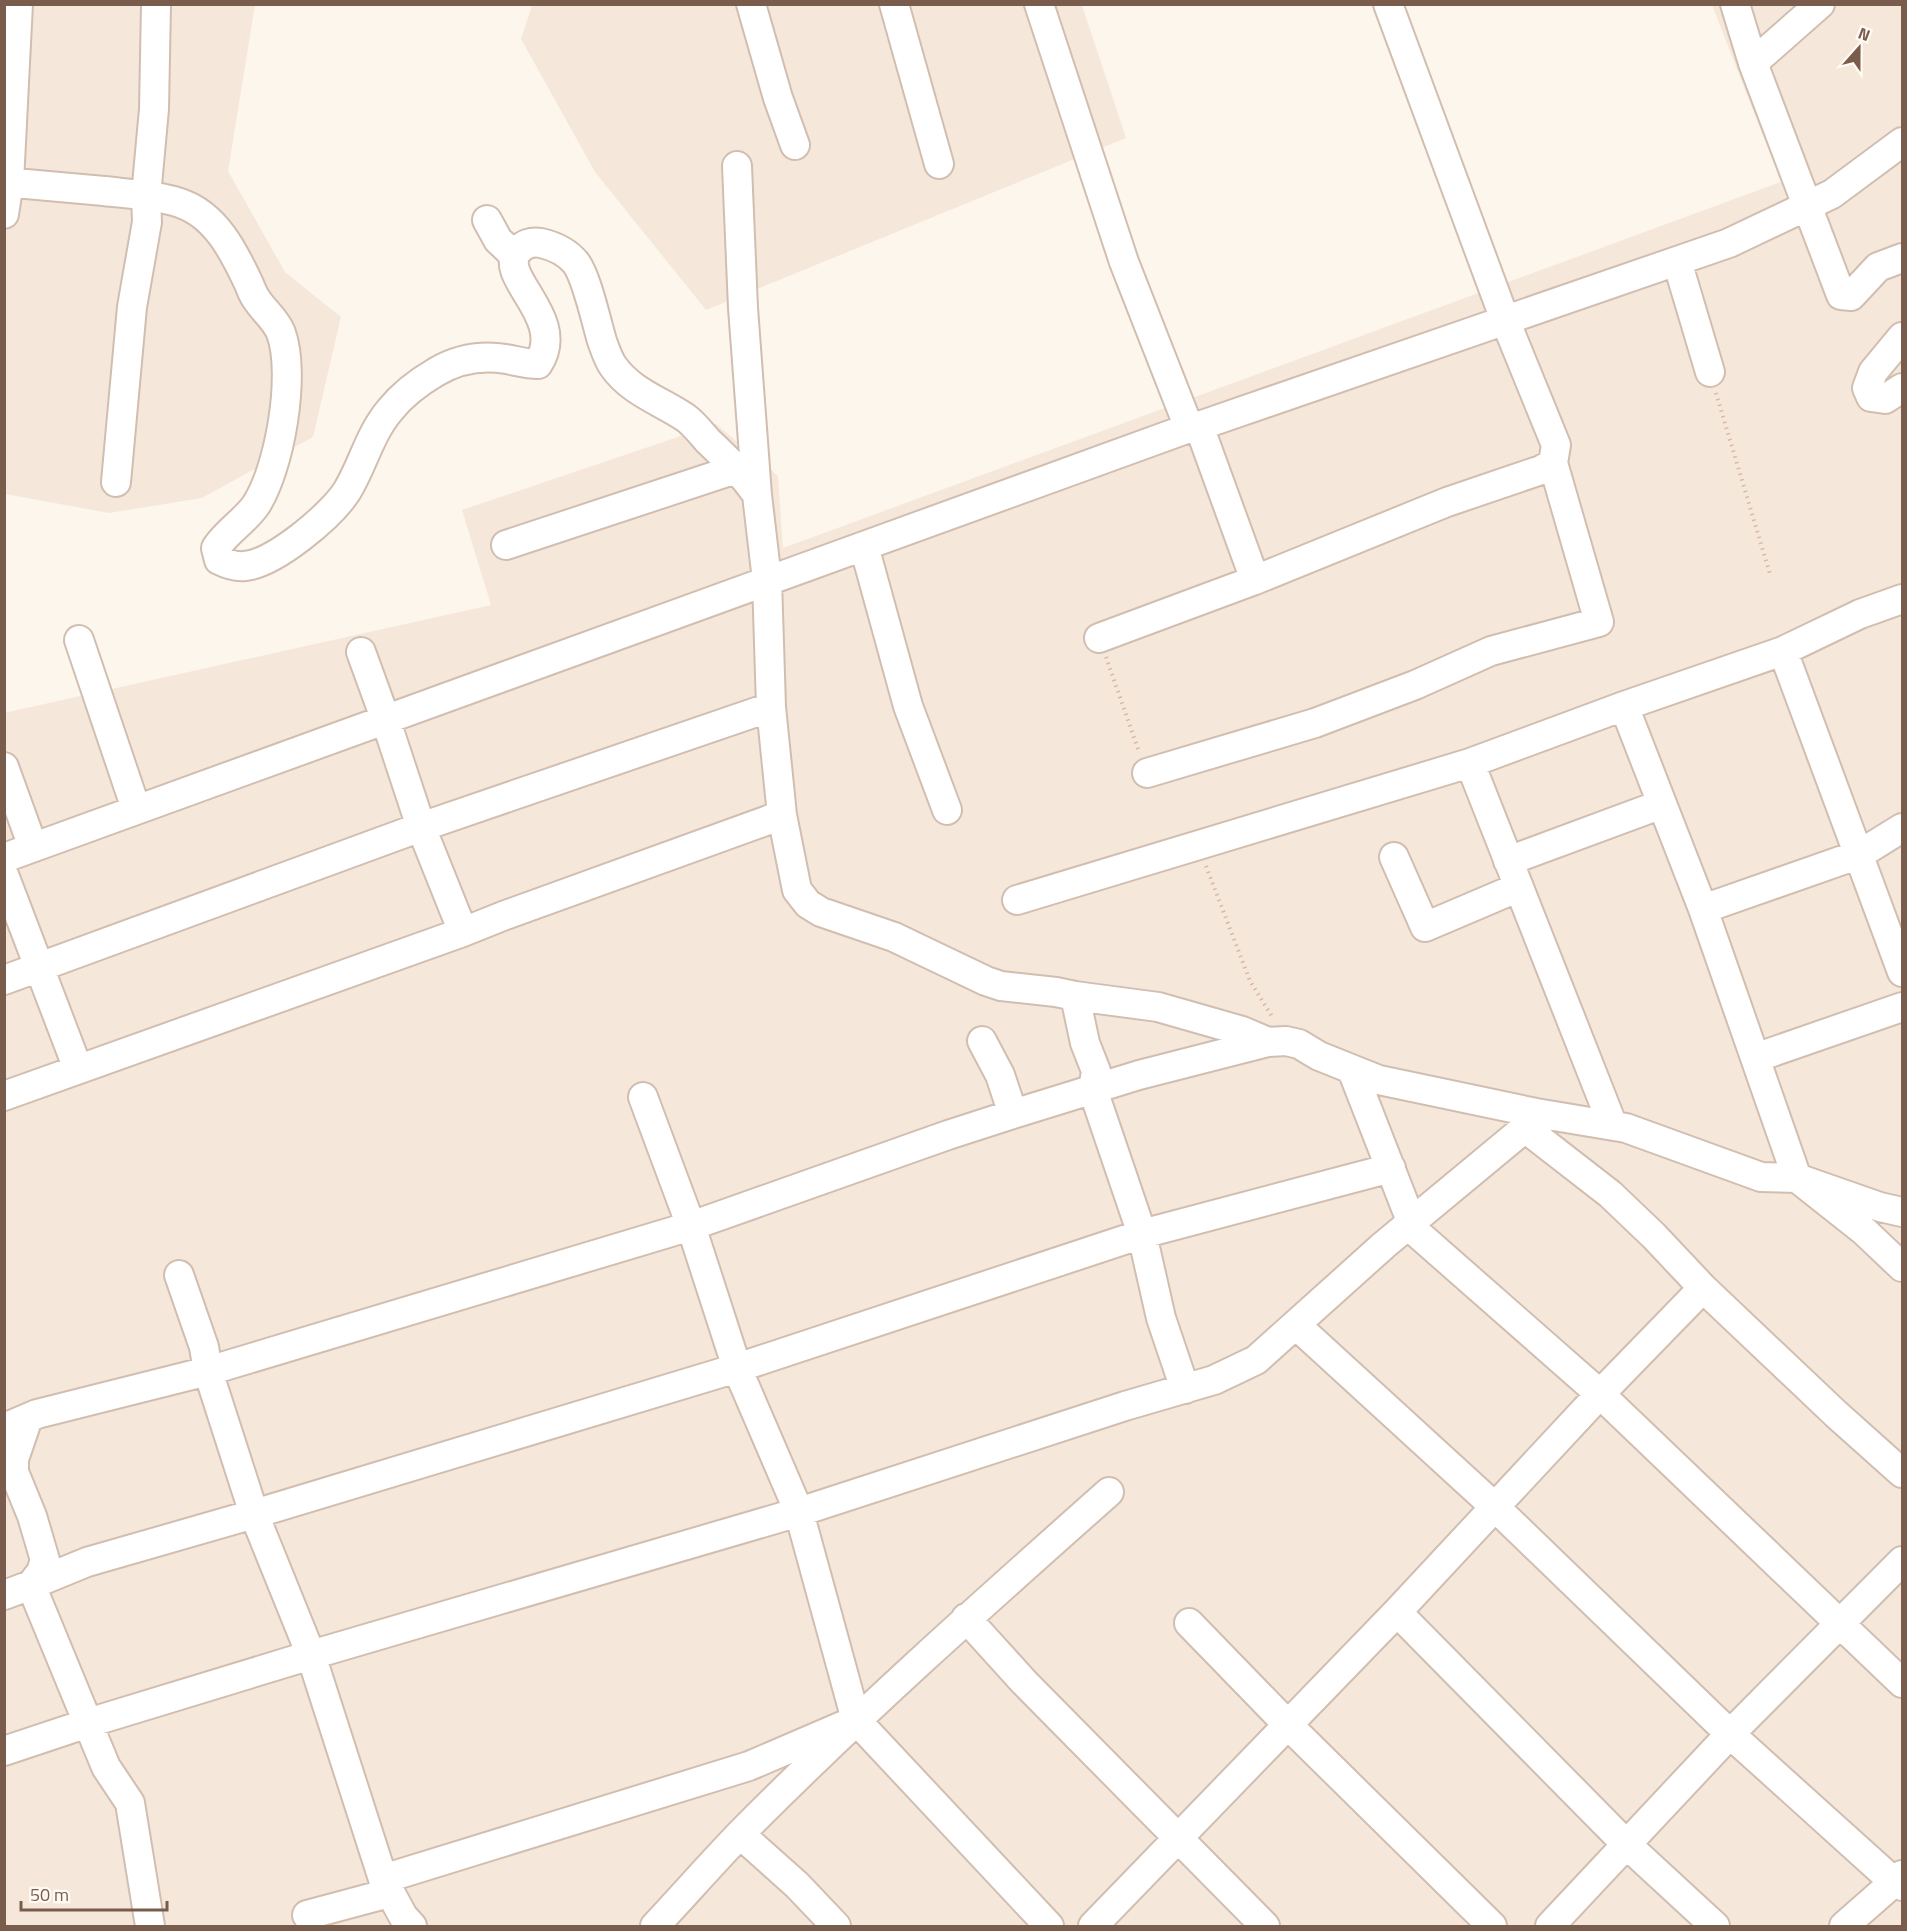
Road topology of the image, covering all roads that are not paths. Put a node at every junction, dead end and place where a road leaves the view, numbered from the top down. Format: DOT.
graph roads {
  1 [pos="18,4"];
  2 [pos="156,4"];
  3 [pos="751,4"];
  4 [pos="894,4"];
  5 [pos="1039,4"];
  6 [pos="1388,4"];
  7 [pos="1734,4"];
  8 [pos="1820,4"];
  9 [pos="1753,63"];
  10 [pos="1902,142"];
  11 [pos="795,145"];
  12 [pos="939,164"];
  13 [pos="737,166"];
  14 [pos="7,182"];
  15 [pos="146,196"];
  16 [pos="1808,205"];
  17 [pos="4,214"];
  18 [pos="487,220"];
  19 [pos="515,256"];
  20 [pos="1902,258"];
  21 [pos="1677,261"];
  22 [pos="1505,320"];
  23 [pos="1902,337"];
  24 [pos="1710,372"];
  25 [pos="1902,388"];
  26 [pos="1194,427"];
  27 [pos="1553,463"];
  28 [pos="736,469"];
  29 [pos="116,482"];
  30 [pos="757,495"];
  31 [pos="506,545"];
  32 [pos="864,546"];
  33 [pos="768,580"];
  34 [pos="1255,580"];
  35 [pos="1902,599"];
  36 [pos="1099,638"];
  37 [pos="80,640"];
  38 [pos="1783,651"];
  39 [pos="361,652"];
  40 [pos="1624,706"];
  41 [pos="771,707"];
  42 [pos="385,718"];
  43 [pos="1470,763"];
  44 [pos="4,767"];
  45 [pos="1147,773"];
  46 [pos="1662,804"];
  47 [pos="136,809"];
  48 [pos="947,810"];
  49 [pos="782,815"];
  50 [pos="421,827"];
  51 [pos="1902,828"];
  52 [pos="33,847"];
  53 [pos="1860,854"];
  54 [pos="1394,857"];
  55 [pos="4,858"];
  56 [pos="1508,861"];
  57 [pos="4,875"];
  58 [pos="1518,887"];
  59 [pos="1017,900"];
  60 [pos="1703,909"];
  61 [pos="463,932"];
  62 [pos="38,966"];
  63 [pos="1902,972"];
  64 [pos="4,980"];
  65 [pos="1075,996"];
  66 [pos="1902,1007"];
  67 [pos="982,1041"];
  68 [pos="1268,1042"];
  69 [pos="1755,1058"];
  70 [pos="78,1069"];
  71 [pos="1352,1070"];
  72 [pos="1093,1090"];
  73 [pos="4,1096"];
  74 [pos="643,1097"];
  75 [pos="1013,1114"];
  76 [pos="1531,1120"];
  77 [pos="1613,1126"];
  78 [pos="1391,1168"];
  79 [pos="1797,1178"];
  80 [pos="1902,1212"];
  81 [pos="1411,1221"];
  82 [pos="691,1226"];
  83 [pos="1142,1234"];
  84 [pos="1902,1267"];
  85 [pos="179,1275"];
  86 [pos="1703,1288"];
  87 [pos="1296,1325"];
  88 [pos="737,1368"];
  89 [pos="208,1371"];
  90 [pos="1185,1389"];
  91 [pos="1600,1394"];
  92 [pos="11,1422"];
  93 [pos="1902,1473"];
  94 [pos="1109,1492"];
  95 [pos="1496,1508"];
  96 [pos="800,1512"];
  97 [pos="254,1514"];
  98 [pos="1902,1561"];
  99 [pos="31,1586"];
  100 [pos="4,1594"];
  101 [pos="1397,1612"];
  102 [pos="966,1618"];
  103 [pos="1189,1623"];
  104 [pos="1838,1623"];
  105 [pos="311,1655"];
  106 [pos="1902,1683"];
  107 [pos="856,1720"];
  108 [pos="88,1723"];
  109 [pos="1288,1725"];
  110 [pos="1730,1734"];
  111 [pos="4,1751"];
  112 [pos="740,1834"];
  113 [pos="1178,1838"];
  114 [pos="1626,1844"];
  115 [pos="1900,1881"];
  116 [pos="386,1886"];
  117 [pos="308,1915"];
  118 [pos="150,1926"];
  119 [pos="412,1926"];
  120 [pos="655,1926"];
  121 [pos="836,1926"];
  122 [pos="1049,1926"];
  123 [pos="1093,1926"];
  124 [pos="1265,1926"];
  125 [pos="1492,1926"];
  126 [pos="1550,1926"];
  127 [pos="1715,1926"];
  128 [pos="1844,1926"];
  1 -- 14 [label="street"];
  2 -- 15 [label="street"];
  3 -- 11 [label="street"];
  4 -- 12 [label="street"];
  5 -- 26 [label="street"];
  6 -- 22 [label="street"];
  7 -- 9 [label="street"];
  8 -- 9 [label="street"];
  9 -- 16 [label="street"];
  10 -- 16 [label="street"];
  13 -- 30 [label="street"];
  14 -- 15 [label="street"];
  14 -- 17 [label="street"];
  15 -- 19 [label="street"];
  15 -- 29 [label="street"];
  16 -- 20 [label="street"];
  16 -- 21 [label="street"];
  18 -- 19 [label="street"];
  19 -- 28 [label="street"];
  21 -- 22 [label="street"];
  21 -- 24 [label="street"];
  22 -- 26 [label="street"];
  22 -- 27 [label="street"];
  23 -- 25 [label="street"];
  26 -- 32 [label="street"];
  26 -- 34 [label="street"];
  27 -- 34 [label="street"];
  27 -- 45 [label="street"];
  28 -- 30 [label="street"];
  28 -- 31 [label="street"];
  30 -- 33 [label="street"];
  32 -- 33 [label="street"];
  32 -- 48 [label="street"];
  33 -- 41 [label="street"];
  33 -- 42 [label="street"];
  34 -- 36 [label="street"];
  35 -- 38 [label="street"];
  37 -- 47 [label="street"];
  38 -- 40 [label="street"];
  38 -- 53 [label="street"];
  39 -- 42 [label="street"];
  40 -- 43 [label="street"];
  40 -- 46 [label="street"];
  41 -- 49 [label="street"];
  41 -- 50 [label="street"];
  42 -- 47 [label="street"];
  42 -- 50 [label="street"];
  43 -- 56 [label="street"];
  43 -- 59 [label="street"];
  44 -- 52 [label="street"];
  46 -- 56 [label="street"];
  46 -- 60 [label="street"];
  47 -- 52 [label="street"];
  49 -- 61 [label="street"];
  49 -- 65 [label="street"];
  50 -- 61 [label="street"];
  50 -- 62 [label="street"];
  51 -- 53 [label="street"];
  52 -- 55 [label="street"];
  53 -- 60 [label="street"];
  53 -- 63 [label="street"];
  54 -- 58 [label="street"];
  56 -- 58 [label="street"];
  57 -- 62 [label="street"];
  58 -- 77 [label="street"];
  60 -- 69 [label="street"];
  61 -- 70 [label="street"];
  62 -- 64 [label="street"];
  62 -- 70 [label="street"];
  65 -- 68 [label="street"];
  65 -- 72 [label="street"];
  66 -- 69 [label="street"];
  67 -- 75 [label="street"];
  68 -- 71 [label="street"];
  68 -- 72 [label="street"];
  69 -- 79 [label="street"];
  70 -- 73 [label="street"];
  71 -- 76 [label="street"];
  71 -- 78 [label="street"];
  72 -- 75 [label="street"];
  72 -- 83 [label="street"];
  74 -- 82 [label="street"];
  75 -- 82 [label="street"];
  76 -- 77 [label="street"];
  76 -- 81 [label="street"];
  76 -- 86 [label="street"];
  77 -- 79 [label="street"];
  78 -- 81 [label="street"];
  78 -- 83 [label="street"];
  79 -- 80 [label="street"];
  79 -- 84 [label="street"];
  81 -- 87 [label="street"];
  81 -- 91 [label="street"];
  82 -- 88 [label="street"];
  82 -- 89 [label="street"];
  83 -- 88 [label="street"];
  83 -- 90 [label="street"];
  85 -- 89 [label="street"];
  86 -- 91 [label="street"];
  86 -- 93 [label="street"];
  87 -- 90 [label="street"];
  87 -- 95 [label="street"];
  88 -- 96 [label="street"];
  88 -- 97 [label="street"];
  89 -- 92 [label="street"];
  89 -- 97 [label="street"];
  90 -- 96 [label="street"];
  91 -- 95 [label="street"];
  91 -- 104 [label="street"];
  92 -- 99 [label="street"];
  94 -- 102 [label="street"];
  95 -- 101 [label="street"];
  95 -- 110 [label="street"];
  96 -- 105 [label="street"];
  96 -- 107 [label="street"];
  97 -- 99 [label="street"];
  97 -- 105 [label="street"];
  98 -- 104 [label="street"];
  99 -- 100 [label="street"];
  99 -- 108 [label="street"];
  101 -- 109 [label="street"];
  101 -- 114 [label="street"];
  102 -- 107 [label="street"];
  102 -- 113 [label="street"];
  103 -- 109 [label="street"];
  104 -- 106 [label="street"];
  104 -- 110 [label="street"];
  105 -- 108 [label="street"];
  105 -- 116 [label="street"];
  107 -- 112 [label="street"];
  107 -- 116 [label="street"];
  107 -- 122 [label="street"];
  108 -- 111 [label="street"];
  108 -- 118 [label="street"];
  109 -- 113 [label="street"];
  109 -- 125 [label="street"];
  110 -- 114 [label="street"];
  110 -- 115 [label="street"];
  112 -- 120 [label="street"];
  112 -- 121 [label="street"];
  113 -- 123 [label="street"];
  113 -- 124 [label="street"];
  114 -- 126 [label="street"];
  114 -- 127 [label="street"];
  115 -- 128 [label="street"];
  116 -- 117 [label="street"];
  116 -- 119 [label="street"];
}
